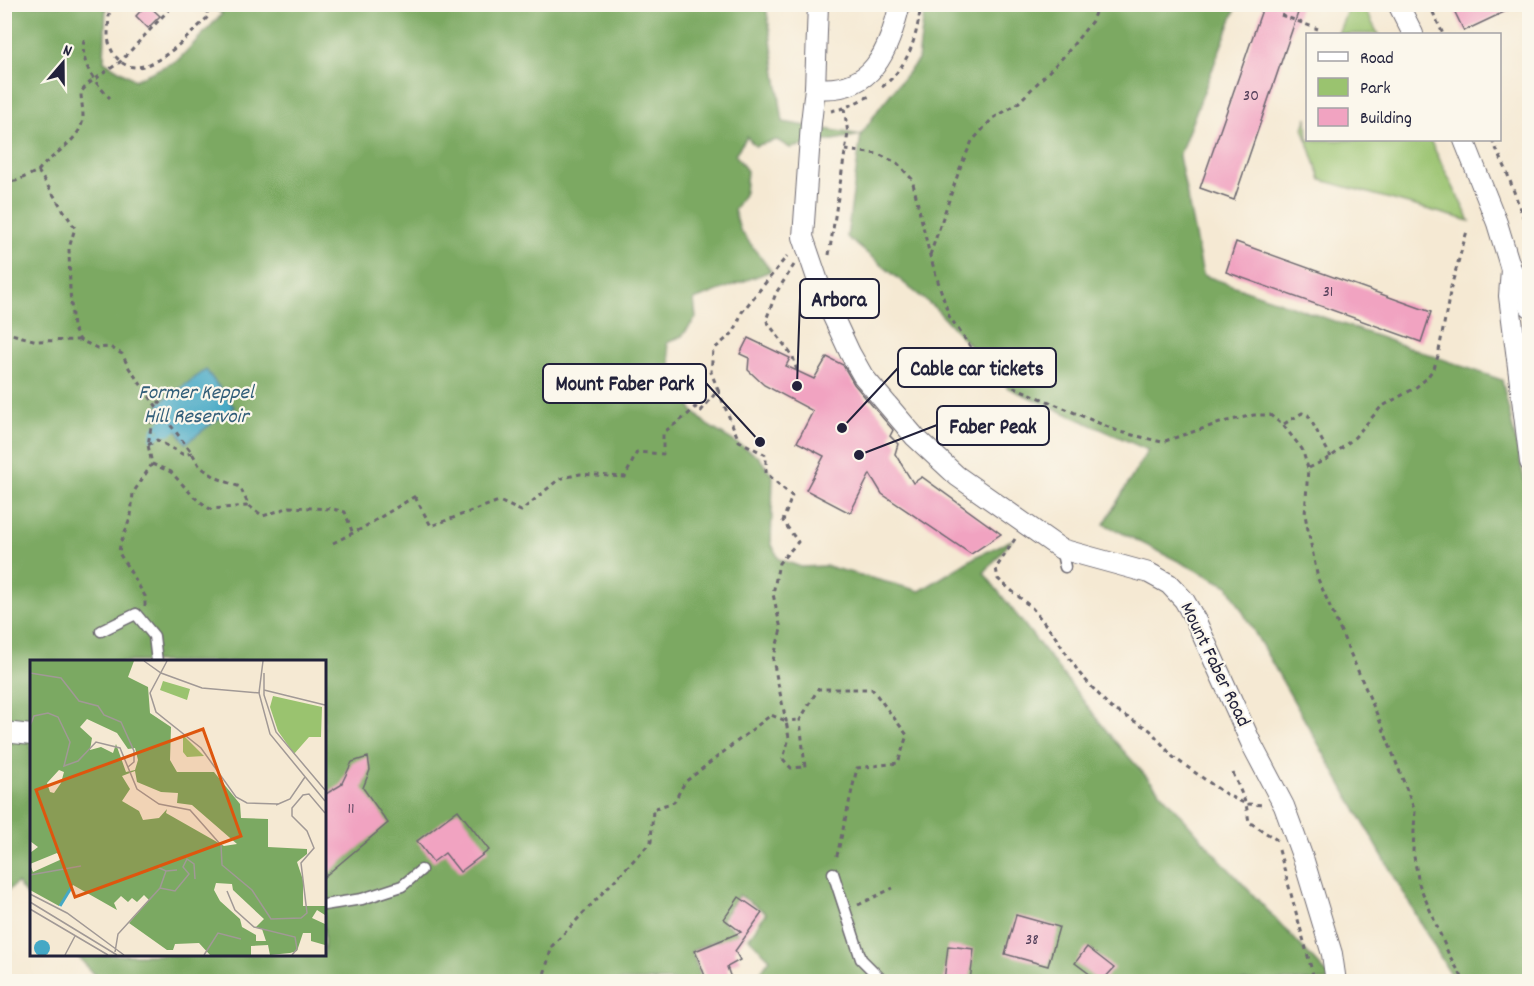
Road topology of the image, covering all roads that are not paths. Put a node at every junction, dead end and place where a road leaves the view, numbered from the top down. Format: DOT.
graph roads {
  1 [pos="818,4"];
  2 [pos="900,4"];
  3 [pos="1398,4"];
  4 [pos="1412,33"];
  5 [pos="815,88"];
  6 [pos="1464,141"];
  7 [pos="1511,268"];
  8 [pos="1530,307"];
  9 [pos="1530,462"];
  10 [pos="101,631"];
  11 [pos="157,660"];
  12 [pos="421,870"];
  13 [pos="833,873"];
  14 [pos="326,905"];
  15 [pos="884,981"];
  16 [pos="1336,981"];
  1 -- 5 [label="street, Mount Faber Road"];
  2 -- 5 [label="street"];
  3 -- 4 [label="street"];
  5 -- 16 [label="street, Mount Faber Road"];
  6 -- 7 [label="street"];
  7 -- 8 [label="street"];
  7 -- 9 [label="street"];
  10 -- 11 [label="lane"];
  12 -- 14 [label="lane"];
  13 -- 15 [label="lane"];
}
